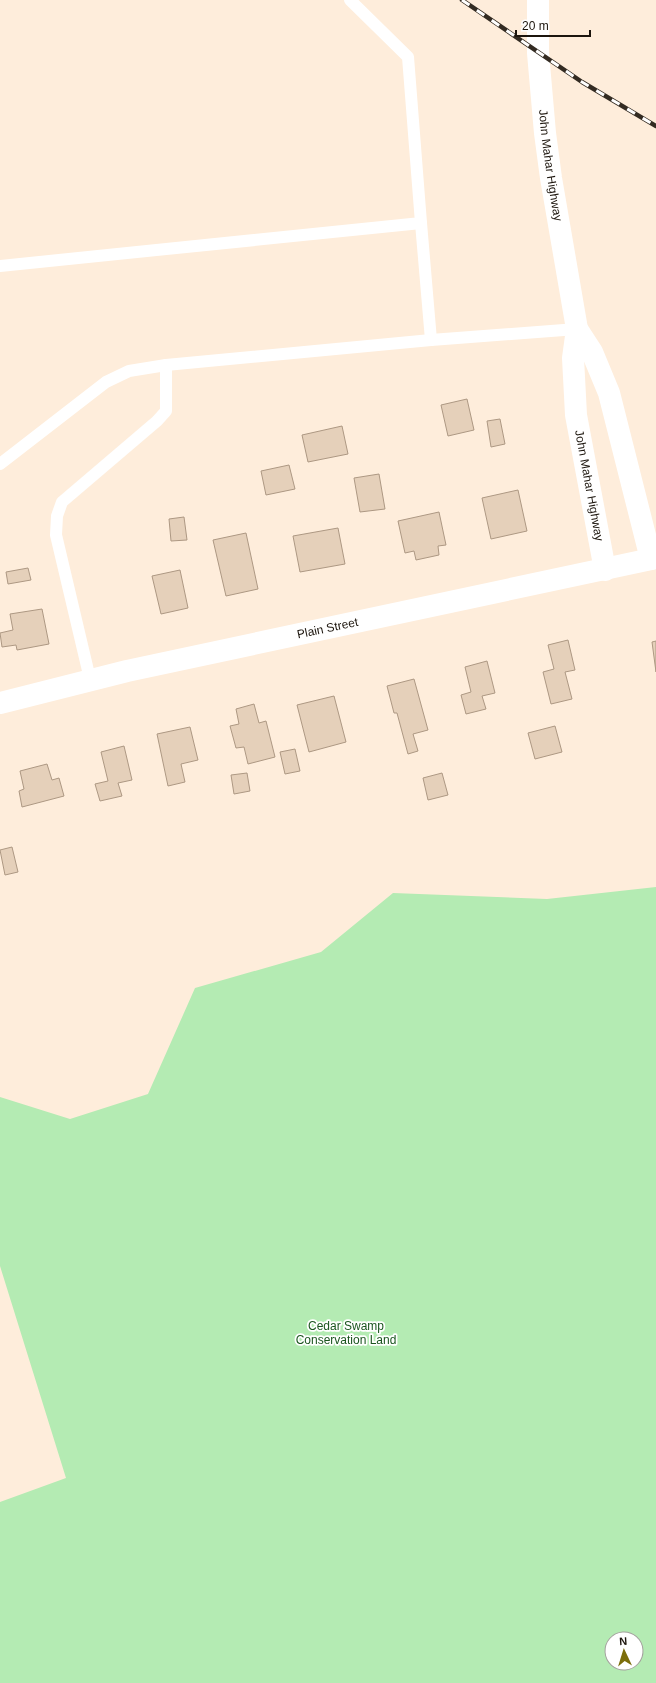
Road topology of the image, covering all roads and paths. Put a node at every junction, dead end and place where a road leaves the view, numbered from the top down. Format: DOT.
graph roads {
  1 [pos="350,0"];
  2 [pos="538,0"];
  3 [pos="421,223"];
  4 [pos="0,266"];
  5 [pos="577,329"];
  6 [pos="431,340"];
  7 [pos="166,366"];
  8 [pos="0,464"];
  9 [pos="654,558"];
  10 [pos="605,570"];
  11 [pos="90,679"];
  12 [pos="0,703"];
  1 -- 3 [label="lane"];
  2 -- 5 [label="street, John Mahar Highway"];
  3 -- 4 [label="lane"];
  3 -- 6 [label="lane"];
  5 -- 6 [label="lane"];
  5 -- 9 [label="street, John Mahar Highway"];
  5 -- 10 [label="street, John Mahar Highway"];
  6 -- 7 [label="lane"];
  7 -- 8 [label="lane"];
  7 -- 11 [label="lane"];
  9 -- 10 [label="street, Plain Street"];
  10 -- 11 [label="street, Plain Street"];
  11 -- 12 [label="street, Plain Street"];
}
